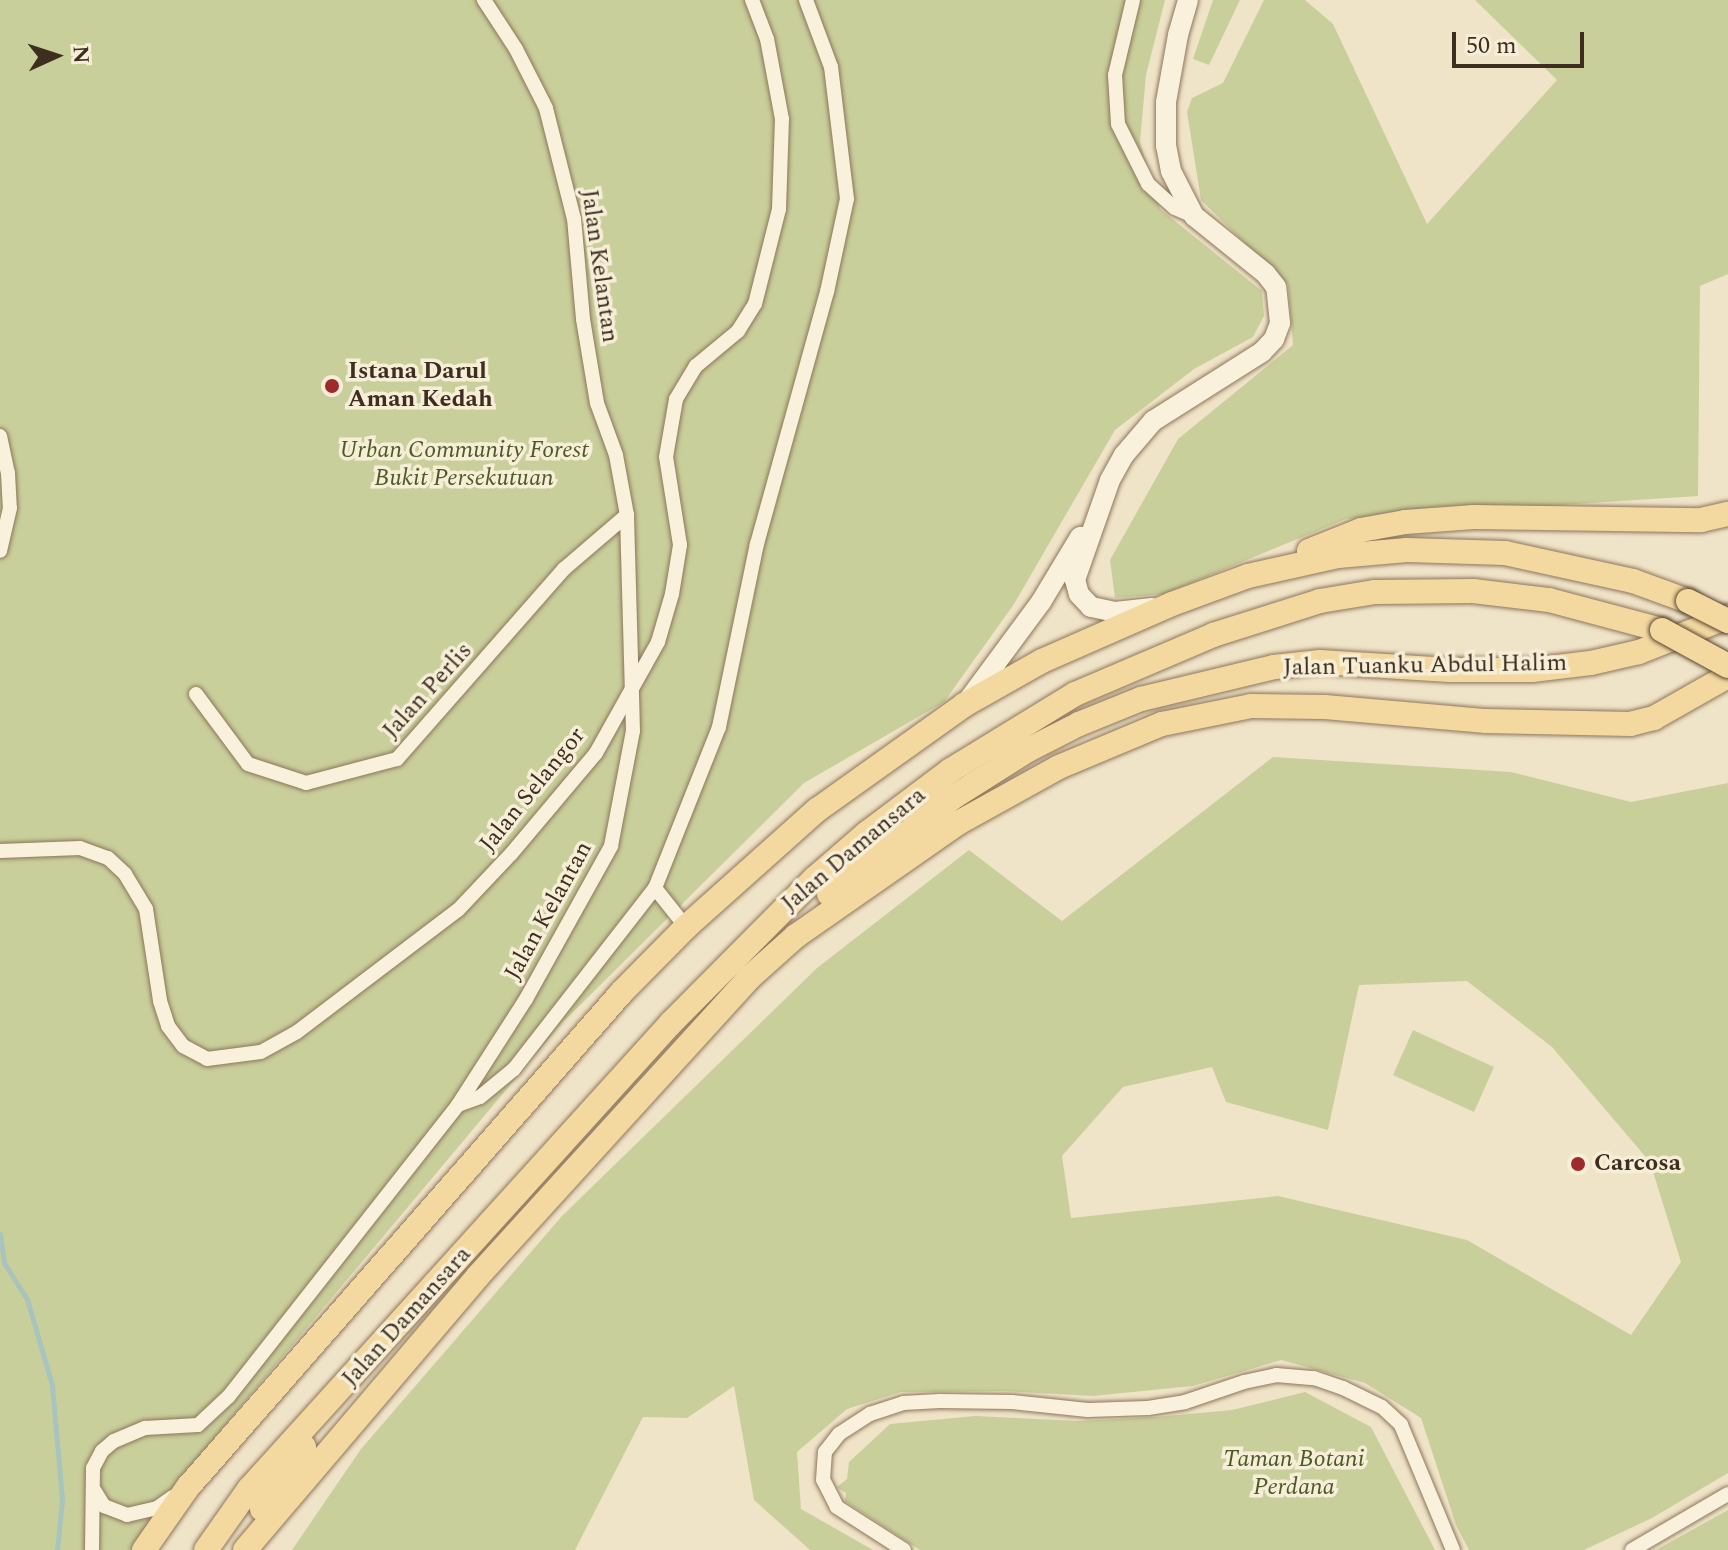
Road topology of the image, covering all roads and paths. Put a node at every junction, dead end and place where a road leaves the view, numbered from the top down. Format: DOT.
graph roads {
  1 [pos="484,0"];
  2 [pos="752,0"];
  3 [pos="806,0"];
  4 [pos="1133,0"];
  5 [pos="1188,0"];
  6 [pos="1194,216"];
  7 [pos="0,436"];
  8 [pos="1098,509"];
  9 [pos="1728,514"];
  10 [pos="627,515"];
  11 [pos="0,551"];
  12 [pos="1248,576"];
  13 [pos="1172,604"];
  14 [pos="1728,619"];
  15 [pos="1728,666"];
  16 [pos="1728,676"];
  17 [pos="632,689"];
  18 [pos="196,694"];
  19 [pos="964,705"];
  20 [pos="0,851"];
  21 [pos="655,888"];
  22 [pos="686,927"];
  23 [pos="458,1105"];
  24 [pos="591,1114"];
  25 [pos="351,1379"];
  26 [pos="188,1487"];
  27 [pos="94,1489"];
  28 [pos="1728,1494"];
  29 [pos="92,1550"];
  30 [pos="144,1550"];
  31 [pos="206,1550"];
  32 [pos="238,1550"];
  33 [pos="245,1550"];
  34 [pos="904,1550"];
  35 [pos="1453,1550"];
  36 [pos="1632,1550"];
  1 -- 10 [label="street, Jalan Kelantan"];
  2 -- 17 [label="street, Jalan Selangor"];
  3 -- 21 [label="street"];
  4 -- 6 [label="street"];
  5 -- 6 [label="street, Jalan Damansara"];
  6 -- 8 [label="street, Jalan Damansara"];
  7 -- 11 [label="street"];
  8 -- 13 [label="street, Jalan Damansara"];
  8 -- 19 [label="street, Jalan Damansara"];
  9 -- 12 [label="main road"];
  10 -- 17 [label="street, Jalan Kelantan"];
  10 -- 18 [label="street, Jalan Perlis"];
  12 -- 13 [label="main road, Jalan Damansara"];
  12 -- 14 [label="main road, Jalan Damansara, bridge"];
  13 -- 19 [label="main road, Jalan Damansara"];
  14 -- 24 [label="main road, Jalan Tuanku Abdul Halim"];
  15 -- 24 [label="main road, Jalan Damansara, bridge"];
  16 -- 33 [label="main road"];
  17 -- 20 [label="street, Jalan Selangor"];
  17 -- 23 [label="street, Jalan Kelantan"];
  19 -- 22 [label="main road, Jalan Damansara"];
  21 -- 22 [label="street"];
  21 -- 23 [label="street"];
  22 -- 26 [label="main road, Jalan Damansara"];
  23 -- 27 [label="street, Jalan Kelantan"];
  24 -- 25 [label="main road, Jalan Damansara"];
  25 -- 31 [label="main road, Jalan Damansara"];
  25 -- 32 [label="main road"];
  26 -- 27 [label="street"];
  26 -- 30 [label="main road, Jalan Damansara"];
  27 -- 29 [label="street, Jalan Kelantan"];
  28 -- 36 [label="street"];
  34 -- 35 [label="street"];
}
